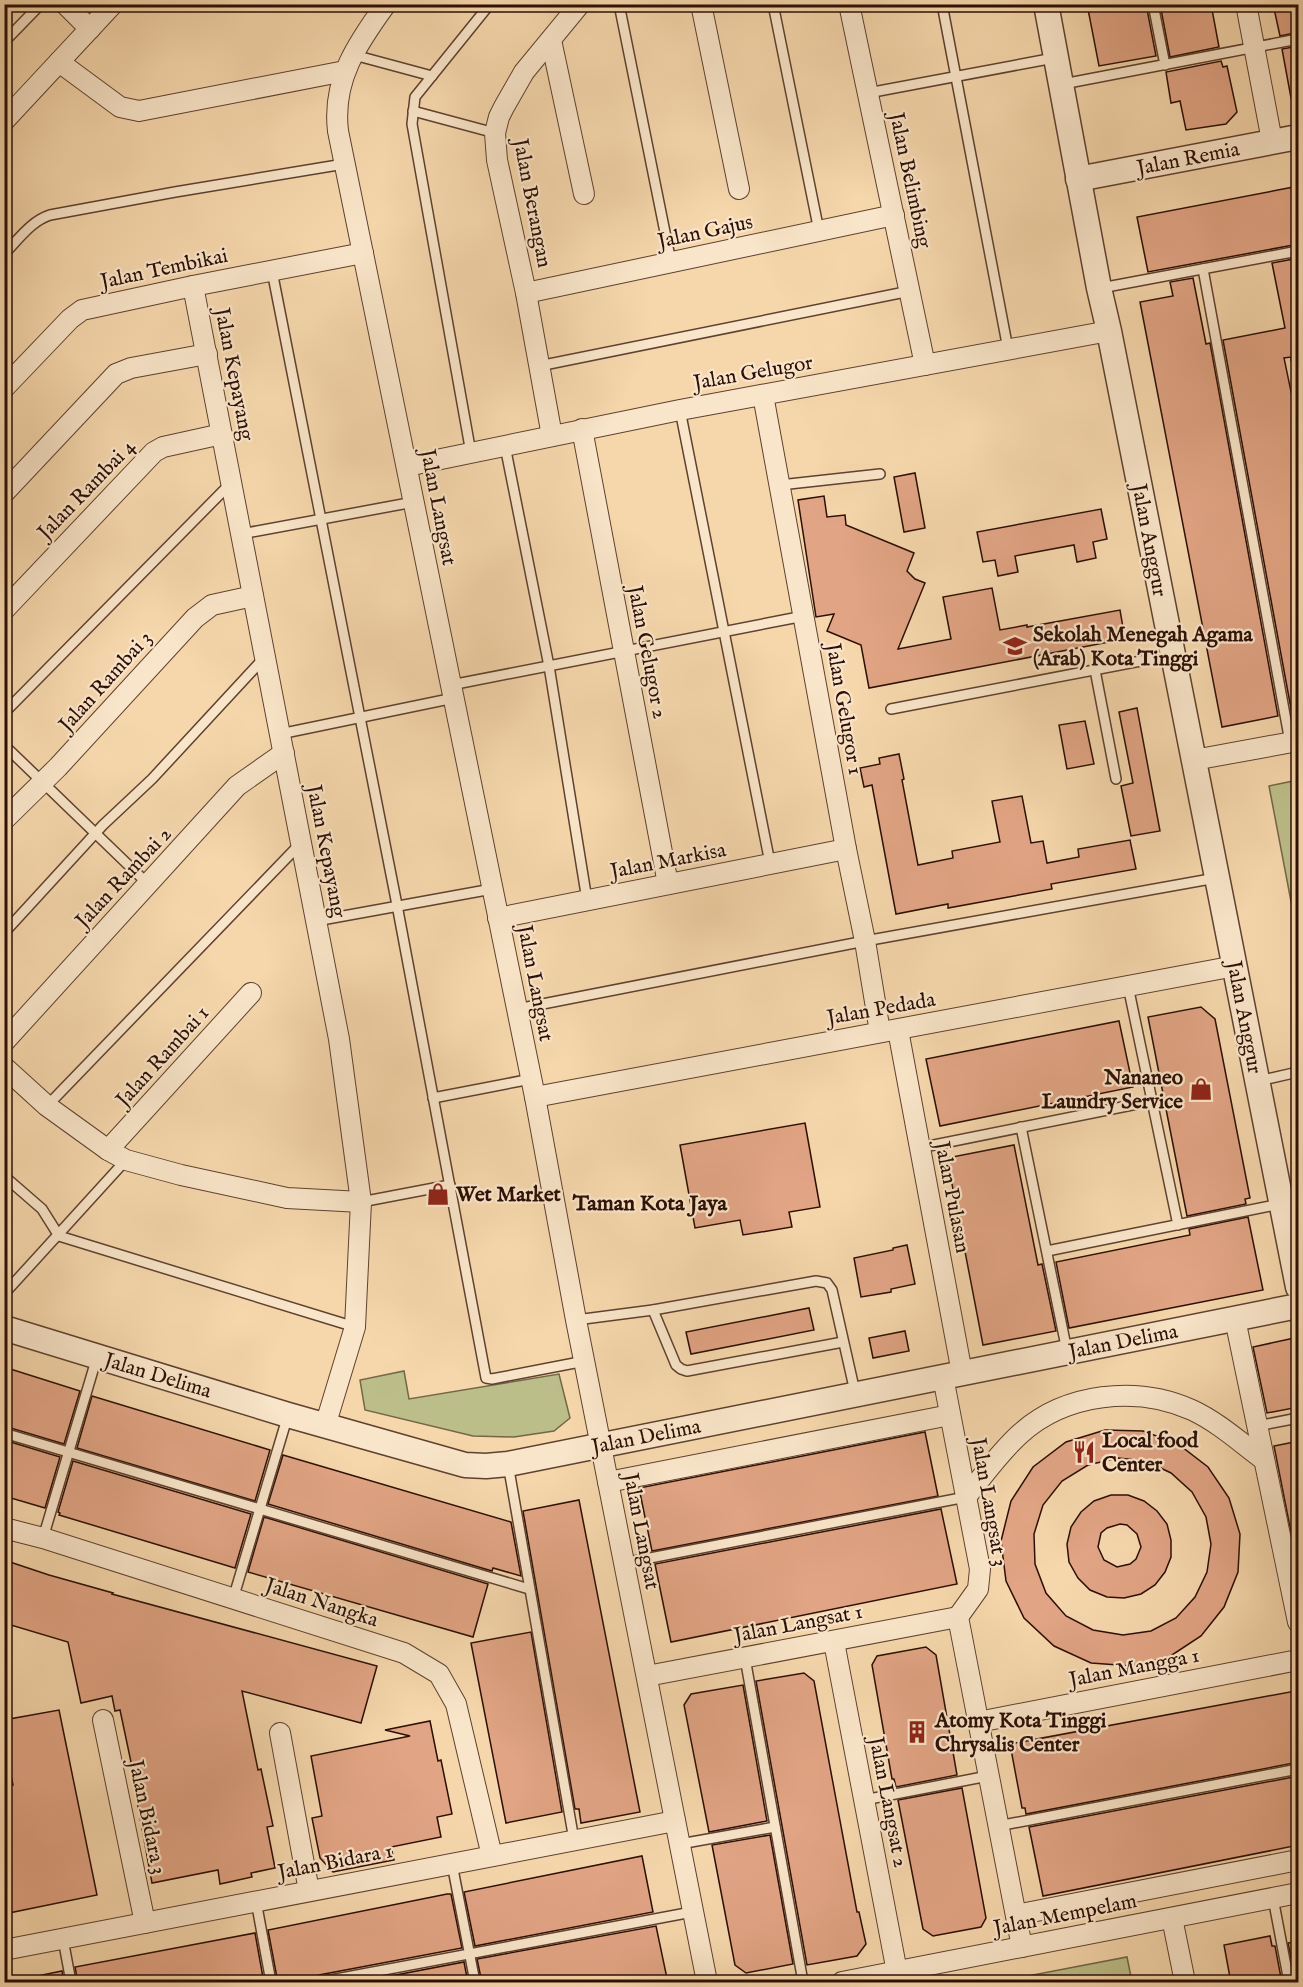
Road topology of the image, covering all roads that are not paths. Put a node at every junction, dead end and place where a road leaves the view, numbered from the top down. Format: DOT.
graph roads {
  1 [pos="41,4"];
  2 [pos="65,4"];
  3 [pos="113,4"];
  4 [pos="386,4"];
  5 [pos="490,4"];
  6 [pos="580,4"];
  7 [pos="619,4"];
  8 [pos="700,4"];
  9 [pos="773,4"];
  10 [pos="849,4"];
  11 [pos="942,4"];
  12 [pos="1046,4"];
  13 [pos="1153,4"];
  14 [pos="1246,4"];
  15 [pos="90,29"];
  16 [pos="1299,39"];
  17 [pos="551,40"];
  18 [pos="4,42"];
  19 [pos="1254,48"];
  20 [pos="1056,58"];
  21 [pos="59,62"];
  22 [pos="349,63"];
  23 [pos="1165,65"];
  24 [pos="432,76"];
  25 [pos="956,76"];
  26 [pos="1061,85"];
  27 [pos="868,93"];
  28 [pos="413,111"];
  29 [pos="4,121"];
  30 [pos="495,133"];
  31 [pos="1299,136"];
  32 [pos="1272,141"];
  33 [pos="344,164"];
  34 [pos="1078,179"];
  35 [pos="739,189"];
  36 [pos="584,194"];
  37 [pos="894,215"];
  38 [pos="819,231"];
  39 [pos="1299,251"];
  40 [pos="363,253"];
  41 [pos="4,254"];
  42 [pos="671,262"];
  43 [pos="1203,269"];
  44 [pos="272,271"];
  45 [pos="193,286"];
  46 [pos="1099,288"];
  47 [pos="910,291"];
  48 [pos="526,293"];
  49 [pos="1109,331"];
  50 [pos="1008,349"];
  51 [pos="207,354"];
  52 [pos="926,365"];
  53 [pos="539,366"];
  54 [pos="4,388"];
  55 [pos="763,395"];
  56 [pos="680,410"];
  57 [pos="582,429"];
  58 [pos="222,434"];
  59 [pos="552,436"];
  60 [pos="505,446"];
  61 [pos="471,453"];
  62 [pos="406,466"];
  63 [pos="880,474"];
  64 [pos="231,482"];
  65 [pos="780,485"];
  66 [pos="4,493"];
  67 [pos="414,502"];
  68 [pos="321,519"];
  69 [pos="242,534"];
  70 [pos="253,596"];
  71 [pos="4,610"];
  72 [pos="804,616"];
  73 [pos="723,631"];
  74 [pos="624,652"];
  75 [pos="1173,655"];
  76 [pos="265,657"];
  77 [pos="549,666"];
  78 [pos="1095,670"];
  79 [pos="452,691"];
  80 [pos="891,709"];
  81 [pos="4,713"];
  82 [pos="360,718"];
  83 [pos="1294,742"];
  84 [pos="282,744"];
  85 [pos="4,745"];
  86 [pos="1194,760"];
  87 [pos="1116,779"];
  88 [pos="42,782"];
  89 [pos="4,820"];
  90 [pos="97,833"];
  91 [pos="301,843"];
  92 [pos="846,849"];
  93 [pos="770,864"];
  94 [pos="1216,878"];
  95 [pos="148,884"];
  96 [pos="668,884"];
  97 [pos="492,889"];
  98 [pos="587,900"];
  99 [pos="397,905"];
  100 [pos="498,918"];
  101 [pos="316,921"];
  102 [pos="4,933"];
  103 [pos="865,942"];
  104 [pos="1235,966"];
  105 [pos="1128,986"];
  106 [pos="251,993"];
  107 [pos="517,1009"];
  108 [pos="889,1031"];
  109 [pos="4,1042"];
  110 [pos="4,1067"];
  111 [pos="1299,1072"];
  112 [pos="1258,1081"];
  113 [pos="533,1088"];
  114 [pos="433,1098"];
  115 [pos="1152,1101"];
  116 [pos="47,1106"];
  117 [pos="1021,1127"];
  118 [pos="919,1148"];
  119 [pos="108,1150"];
  120 [pos="126,1160"];
  121 [pos="4,1176"];
  122 [pos="450,1185"];
  123 [pos="361,1202"];
  124 [pos="1281,1204"];
  125 [pos="1178,1225"];
  126 [pos="59,1236"];
  127 [pos="1047,1251"];
  128 [pos="1299,1287"];
  129 [pos="4,1294"];
  130 [pos="1299,1306"];
  131 [pos="653,1310"];
  132 [pos="1234,1319"];
  133 [pos="576,1320"];
  134 [pos="354,1327"];
  135 [pos="4,1328"];
  136 [pos="843,1342"];
  137 [pos="1068,1352"];
  138 [pos="97,1357"];
  139 [pos="585,1361"];
  140 [pos="952,1375"];
  141 [pos="856,1394"];
  142 [pos="288,1415"];
  143 [pos="950,1415"];
  144 [pos="1299,1418"];
  145 [pos="325,1426"];
  146 [pos="1257,1426"];
  147 [pos="4,1432"];
  148 [pos="601,1445"];
  149 [pos="69,1452"];
  150 [pos="1264,1460"];
  151 [pos="508,1464"];
  152 [pos="608,1482"];
  153 [pos="966,1497"];
  154 [pos="260,1509"];
  155 [pos="4,1528"];
  156 [pos="43,1538"];
  157 [pos="624,1563"];
  158 [pos="529,1589"];
  159 [pos="233,1599"];
  160 [pos="958,1617"];
  161 [pos="1299,1622"];
  162 [pos="834,1642"];
  163 [pos="745,1658"];
  164 [pos="1299,1660"];
  165 [pos="647,1676"];
  166 [pos="104,1720"];
  167 [pos="978,1722"];
  168 [pos="280,1733"];
  169 [pos="1299,1769"];
  170 [pos="988,1776"];
  171 [pos="864,1800"];
  172 [pos="675,1821"];
  173 [pos="998,1826"];
  174 [pos="775,1827"];
  175 [pos="574,1840"];
  176 [pos="680,1844"];
  177 [pos="492,1856"];
  178 [pos="1299,1860"];
  179 [pos="452,1863"];
  180 [pos="309,1891"];
  181 [pos="1299,1893"];
  182 [pos="1273,1898"];
  183 [pos="256,1901"];
  184 [pos="692,1912"];
  185 [pos="1016,1915"];
  186 [pos="1172,1918"];
  187 [pos="145,1923"];
  188 [pos="63,1938"];
  189 [pos="1022,1947"];
  190 [pos="4,1950"];
  191 [pos="469,1954"];
  192 [pos="897,1972"];
  193 [pos="71,1983"];
  194 [pos="271,1983"];
  195 [pos="320,1983"];
  196 [pos="475,1983"];
  197 [pos="707,1983"];
  198 [pos="803,1983"];
  199 [pos="842,1983"];
  200 [pos="1185,1983"];
  201 [pos="1289,1983"];
  1 -- 18 [label="lane"];
  2 -- 15 [label="street"];
  3 -- 15 [label="street"];
  4 -- 22 [label="street, Jalan Langsat"];
  5 -- 24 [label="lane"];
  6 -- 17 [label="street, Jalan Berangan"];
  7 -- 42 [label="lane"];
  8 -- 35 [label="street"];
  9 -- 38 [label="lane"];
  10 -- 27 [label="street, Jalan Belimbing"];
  11 -- 25 [label="lane"];
  12 -- 20 [label="street, Jalan Anggur"];
  13 -- 23 [label="lane"];
  14 -- 19 [label="street"];
  15 -- 21 [label="street"];
  16 -- 19 [label="lane"];
  17 -- 30 [label="street, Jalan Berangan"];
  17 -- 36 [label="street"];
  19 -- 23 [label="lane"];
  19 -- 32 [label="street"];
  20 -- 25 [label="lane"];
  20 -- 26 [label="street, Jalan Anggur"];
  21 -- 22 [label="street"];
  21 -- 29 [label="street"];
  22 -- 24 [label="lane"];
  22 -- 33 [label="street, Jalan Langsat"];
  23 -- 26 [label="lane"];
  24 -- 28 [label="lane"];
  25 -- 27 [label="lane"];
  25 -- 50 [label="lane"];
  26 -- 34 [label="street, Jalan Anggur"];
  27 -- 37 [label="street, Jalan Belimbing"];
  28 -- 30 [label="lane"];
  28 -- 61 [label="lane"];
  30 -- 48 [label="street, Jalan Berangan"];
  31 -- 32 [label="street, Jalan Remia"];
  32 -- 34 [label="street, Jalan Remia"];
  33 -- 40 [label="street, Jalan Langsat"];
  33 -- 41 [label="lane"];
  34 -- 46 [label="street, Jalan Anggur"];
  37 -- 38 [label="street, Jalan Gajus"];
  37 -- 47 [label="street, Jalan Belimbing"];
  38 -- 42 [label="street, Jalan Gajus"];
  39 -- 43 [label="lane"];
  40 -- 44 [label="street, Jalan Tembikai"];
  40 -- 62 [label="street, Jalan Langsat"];
  42 -- 48 [label="street, Jalan Gajus"];
  43 -- 46 [label="lane"];
  43 -- 83 [label="lane"];
  44 -- 45 [label="street, Jalan Tembikai"];
  44 -- 68 [label="lane"];
  45 -- 51 [label="street, Jalan Kepayang"];
  45 -- 54 [label="street, Jalan Tembikai"];
  46 -- 49 [label="street, Jalan Anggur"];
  47 -- 52 [label="street, Jalan Belimbing"];
  47 -- 53 [label="lane"];
  48 -- 53 [label="street, Jalan Berangan"];
  49 -- 50 [label="street, Jalan Gelugor"];
  49 -- 75 [label="street, Jalan Anggur"];
  50 -- 52 [label="street, Jalan Gelugor"];
  51 -- 58 [label="street, Jalan Kepayang"];
  51 -- 66 [label="street"];
  52 -- 55 [label="street, Jalan Gelugor"];
  53 -- 59 [label="street, Jalan Berangan"];
  55 -- 56 [label="street, Jalan Gelugor"];
  55 -- 65 [label="street, Jalan Gelugor 1"];
  56 -- 57 [label="street, Jalan Gelugor"];
  56 -- 73 [label="lane"];
  57 -- 59 [label="street, Jalan Gelugor"];
  57 -- 74 [label="street, Jalan Gelugor 2"];
  58 -- 64 [label="street, Jalan Kepayang"];
  58 -- 71 [label="street, Jalan Rambai 4"];
  59 -- 60 [label="street, Jalan Gelugor"];
  60 -- 61 [label="street, Jalan Gelugor"];
  60 -- 77 [label="lane"];
  61 -- 62 [label="street, Jalan Gelugor"];
  62 -- 67 [label="street, Jalan Langsat"];
  63 -- 65 [label="lane"];
  64 -- 69 [label="street, Jalan Kepayang"];
  64 -- 81 [label="lane"];
  65 -- 72 [label="street, Jalan Gelugor 1"];
  67 -- 68 [label="lane"];
  67 -- 79 [label="street, Jalan Langsat"];
  68 -- 69 [label="lane"];
  68 -- 82 [label="lane"];
  69 -- 70 [label="street, Jalan Kepayang"];
  70 -- 76 [label="street, Jalan Kepayang"];
  70 -- 88 [label="street, Jalan Rambai 3"];
  72 -- 73 [label="lane"];
  72 -- 92 [label="street, Jalan Gelugor 1"];
  73 -- 74 [label="lane"];
  73 -- 93 [label="lane"];
  74 -- 77 [label="lane"];
  74 -- 96 [label="street, Jalan Gelugor 2"];
  75 -- 78 [label="lane"];
  75 -- 86 [label="street, Jalan Anggur"];
  76 -- 84 [label="street, Jalan Kepayang"];
  76 -- 90 [label="lane"];
  77 -- 79 [label="lane"];
  77 -- 98 [label="lane"];
  78 -- 80 [label="lane"];
  78 -- 87 [label="lane"];
  79 -- 82 [label="lane"];
  79 -- 97 [label="street, Jalan Langsat"];
  82 -- 84 [label="lane"];
  82 -- 99 [label="lane"];
  83 -- 86 [label="street"];
  84 -- 91 [label="street, Jalan Kepayang"];
  84 -- 95 [label="street, Jalan Rambai 2"];
  85 -- 88 [label="lane"];
  86 -- 94 [label="street, Jalan Anggur"];
  88 -- 89 [label="street, Jalan Rambai 3"];
  88 -- 90 [label="lane"];
  90 -- 95 [label="lane"];
  90 -- 102 [label="lane"];
  91 -- 101 [label="street, Jalan Kepayang"];
  91 -- 116 [label="lane"];
  92 -- 93 [label="street, Jalan Markisa"];
  92 -- 103 [label="street, Jalan Gelugor 1"];
  93 -- 96 [label="street, Jalan Markisa"];
  94 -- 103 [label="lane"];
  94 -- 104 [label="street, Jalan Anggur"];
  95 -- 109 [label="street, Jalan Rambai 2"];
  96 -- 98 [label="street, Jalan Markisa"];
  97 -- 99 [label="lane"];
  97 -- 100 [label="street, Jalan Langsat"];
  98 -- 100 [label="street, Jalan Markisa"];
  99 -- 101 [label="lane"];
  99 -- 114 [label="lane"];
  100 -- 107 [label="street, Jalan Langsat"];
  101 -- 123 [label="street, Jalan Kepayang"];
  103 -- 107 [label="lane"];
  103 -- 108 [label="street, Jalan Gelugor 1"];
  104 -- 105 [label="street, Jalan Pedada"];
  104 -- 112 [label="street, Jalan Anggur"];
  105 -- 108 [label="street, Jalan Pedada"];
  105 -- 115 [label="lane"];
  106 -- 119 [label="street, Jalan Rambai 1"];
  107 -- 113 [label="street, Jalan Langsat"];
  108 -- 113 [label="street, Jalan Pedada"];
  108 -- 118 [label="street, Jalan Pulasan"];
  110 -- 116 [label="street"];
  111 -- 112 [label="lane"];
  112 -- 124 [label="street, Jalan Anggur"];
  113 -- 114 [label="lane"];
  113 -- 133 [label="street, Jalan Langsat"];
  114 -- 122 [label="lane"];
  115 -- 117 [label="lane"];
  115 -- 125 [label="lane"];
  116 -- 119 [label="street"];
  117 -- 118 [label="lane"];
  117 -- 127 [label="lane"];
  118 -- 140 [label="street, Jalan Pulasan"];
  119 -- 120 [label="street"];
  120 -- 123 [label="street"];
  120 -- 126 [label="lane"];
  121 -- 126 [label="lane"];
  122 -- 123 [label="lane"];
  122 -- 139 [label="lane"];
  123 -- 134 [label="street, Jalan Kepayang"];
  124 -- 125 [label="lane"];
  124 -- 128 [label="street, Jalan Anggur"];
  125 -- 127 [label="lane"];
  126 -- 129 [label="lane"];
  126 -- 134 [label="lane"];
  127 -- 137 [label="lane"];
  130 -- 132 [label="street, Jalan Delima"];
  131 -- 133 [label="lane"];
  131 -- 136 [label="lane"];
  131 -- 136 [label="lane"];
  132 -- 137 [label="street, Jalan Delima"];
  132 -- 146 [label="street"];
  133 -- 139 [label="street, Jalan Langsat"];
  134 -- 145 [label="street, Jalan Kepayang"];
  135 -- 138 [label="street, Jalan Delima"];
  136 -- 141 [label="lane"];
  137 -- 140 [label="street, Jalan Delima"];
  138 -- 142 [label="street, Jalan Delima"];
  138 -- 149 [label="lane"];
  139 -- 148 [label="street, Jalan Langsat"];
  140 -- 141 [label="street, Jalan Delima"];
  140 -- 143 [label="street, Jalan Langsat 3"];
  141 -- 148 [label="street, Jalan Delima"];
  142 -- 145 [label="street, Jalan Delima"];
  142 -- 154 [label="lane"];
  143 -- 152 [label="street, Jalan Delima"];
  143 -- 153 [label="street, Jalan Langsat 3"];
  144 -- 146 [label="lane"];
  145 -- 151 [label="street, Jalan Delima"];
  146 -- 150 [label="street"];
  147 -- 149 [label="lane"];
  148 -- 151 [label="street, Jalan Delima"];
  148 -- 152 [label="street, Jalan Langsat"];
  149 -- 154 [label="lane"];
  149 -- 156 [label="lane"];
  150 -- 153 [label="street"];
  150 -- 161 [label="street"];
  151 -- 158 [label="lane"];
  152 -- 157 [label="street, Jalan Langsat"];
  153 -- 157 [label="lane"];
  153 -- 160 [label="street, Jalan Langsat 3"];
  154 -- 158 [label="lane"];
  154 -- 159 [label="lane"];
  155 -- 156 [label="street, Jalan Nangka"];
  156 -- 159 [label="street, Jalan Nangka"];
  157 -- 165 [label="street, Jalan Langsat"];
  158 -- 175 [label="lane"];
  159 -- 177 [label="street, Jalan Nangka"];
  160 -- 162 [label="street, Jalan Langsat 1"];
  160 -- 167 [label="street"];
  162 -- 163 [label="street, Jalan Langsat 1"];
  162 -- 171 [label="street, Jalan Langsat 2"];
  163 -- 165 [label="street, Jalan Langsat 1"];
  163 -- 174 [label="lane"];
  164 -- 167 [label="street, Jalan Mangga 1"];
  165 -- 172 [label="street, Jalan Langsat"];
  166 -- 187 [label="street, Jalan Bidara 3"];
  167 -- 170 [label="street"];
  168 -- 180 [label="street"];
  169 -- 173 [label="lane"];
  170 -- 171 [label="lane"];
  170 -- 173 [label="street"];
  171 -- 192 [label="street, Jalan Langsat 2"];
  172 -- 175 [label="street, Jalan Bidara 1"];
  172 -- 176 [label="street, Jalan Langsat"];
  173 -- 185 [label="street"];
  174 -- 176 [label="lane"];
  174 -- 198 [label="lane"];
  175 -- 177 [label="street, Jalan Bidara 1"];
  176 -- 184 [label="street, Jalan Langsat"];
  177 -- 179 [label="street, Jalan Bidara 1"];
  178 -- 185 [label="street, Jalan Mempelam"];
  179 -- 180 [label="street, Jalan Bidara 1"];
  179 -- 191 [label="lane"];
  180 -- 183 [label="street, Jalan Bidara 1"];
  181 -- 182 [label="street, Jalan Mempelam"];
  182 -- 186 [label="street, Jalan Mempelam"];
  182 -- 201 [label="lane"];
  183 -- 187 [label="street, Jalan Bidara 1"];
  183 -- 194 [label="lane"];
  184 -- 191 [label="lane"];
  184 -- 197 [label="street, Jalan Langsat"];
  185 -- 189 [label="street"];
  186 -- 189 [label="street, Jalan Mempelam"];
  186 -- 200 [label="street"];
  187 -- 188 [label="street, Jalan Bidara 1"];
  188 -- 190 [label="street, Jalan Bidara 1"];
  188 -- 193 [label="lane"];
  189 -- 192 [label="street, Jalan Mempelam"];
  191 -- 195 [label="lane"];
  191 -- 196 [label="lane"];
  192 -- 199 [label="street, Jalan Mempelam"];
}
